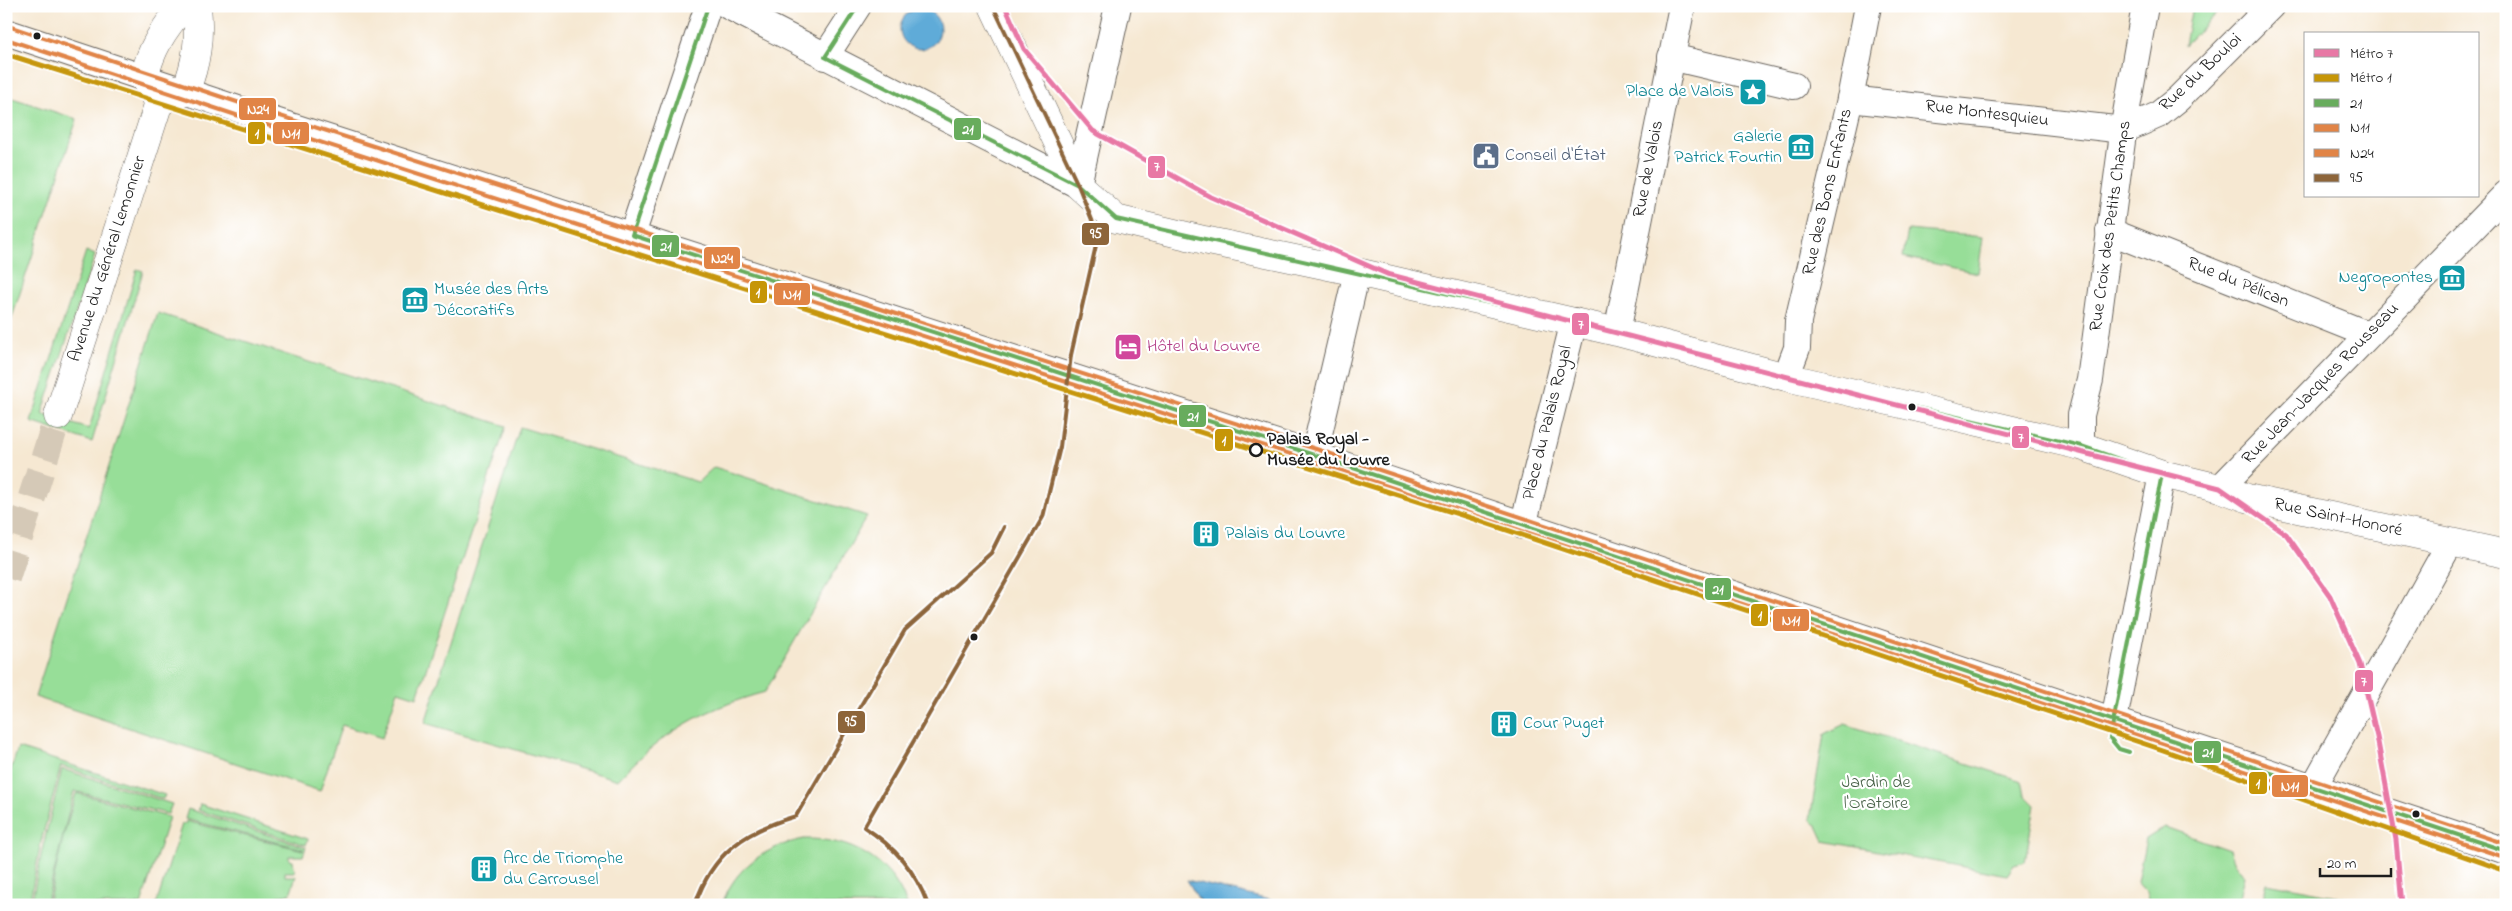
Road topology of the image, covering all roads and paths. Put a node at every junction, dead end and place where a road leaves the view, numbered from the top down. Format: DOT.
graph roads {
  1 [pos="184,6"];
  2 [pos="197,6"];
  3 [pos="708,6"];
  4 [pos="728,6"];
  5 [pos="858,6"];
  6 [pos="994,6"];
  7 [pos="1118,6"];
  8 [pos="1682,6"];
  9 [pos="1868,6"];
  10 [pos="2145,6"];
  11 [pos="2271,6"];
  12 [pos="6,32"];
  13 [pos="826,57"];
  14 [pos="1671,57"];
  15 [pos="144,78"];
  16 [pos="1794,86"];
  17 [pos="185,92"];
  18 [pos="1850,99"];
  19 [pos="159,102"];
  20 [pos="2124,130"];
  21 [pos="1078,186"];
  22 [pos="2506,194"];
  23 [pos="2109,231"];
  24 [pos="632,235"];
  25 [pos="1357,272"];
  26 [pos="1574,321"];
  27 [pos="1617,332"];
  28 [pos="2367,334"];
  29 [pos="1786,376"];
  30 [pos="58,416"];
  31 [pos="2081,446"];
  32 [pos="1314,455"];
  33 [pos="2162,474"];
  34 [pos="2220,488"];
  35 [pos="1522,526"];
  36 [pos="2450,543"];
  37 [pos="2506,554"];
  38 [pos="2114,720"];
  39 [pos="2314,786"];
  40 [pos="2506,851"];
  1 -- 15 [label="street"];
  2 -- 17 [label="street"];
  3 -- 24 [label="street"];
  4 -- 13 [label="street, Rue Saint-Honoré"];
  5 -- 13 [label="street"];
  6 -- 21 [label="street"];
  7 -- 21 [label="street"];
  8 -- 14 [label="street, Rue de Valois"];
  9 -- 18 [label="street, Rue des Bons Enfants"];
  10 -- 20 [label="street, Rue Croix des Petits Champs"];
  11 -- 20 [label="street, Rue du Bouloi"];
  12 -- 15 [label="street"];
  13 -- 21 [label="street, Rue Saint-Honoré"];
  14 -- 16 [label="street"];
  14 -- 27 [label="street, Rue de Valois"];
  15 -- 17 [label="street"];
  15 -- 19 [label="street"];
  17 -- 19 [label="street"];
  17 -- 24 [label="street"];
  18 -- 20 [label="street, Rue Montesquieu"];
  18 -- 29 [label="street, Rue des Bons Enfants"];
  19 -- 30 [label="street, Avenue du Général Lemonnier"];
  20 -- 23 [label="street, Rue Croix des Petits Champs"];
  21 -- 25 [label="street, Rue Saint-Honoré"];
  22 -- 28 [label="street, Rue Jean-Jacques Rousseau"];
  23 -- 28 [label="street, Rue du Pélican"];
  23 -- 31 [label="street, Rue Croix des Petits Champs"];
  24 -- 32 [label="street"];
  25 -- 26 [label="street, Rue Saint-Honoré"];
  25 -- 32 [label="street"];
  26 -- 27 [label="street, Rue Saint-Honoré"];
  26 -- 35 [label="street, Place du Palais Royal"];
  27 -- 29 [label="street, Rue Saint-Honoré"];
  28 -- 34 [label="street, Rue Jean-Jacques Rousseau"];
  29 -- 31 [label="street, Rue Saint-Honoré"];
  31 -- 33 [label="street, Rue Saint-Honoré"];
  32 -- 35 [label="street"];
  33 -- 34 [label="street, Rue Saint-Honoré"];
  33 -- 38 [label="street"];
  34 -- 36 [label="street, Rue Saint-Honoré"];
  35 -- 38 [label="street"];
  36 -- 37 [label="street, Rue Saint-Honoré"];
  36 -- 39 [label="street"];
  38 -- 39 [label="street"];
  39 -- 40 [label="street"];
}
